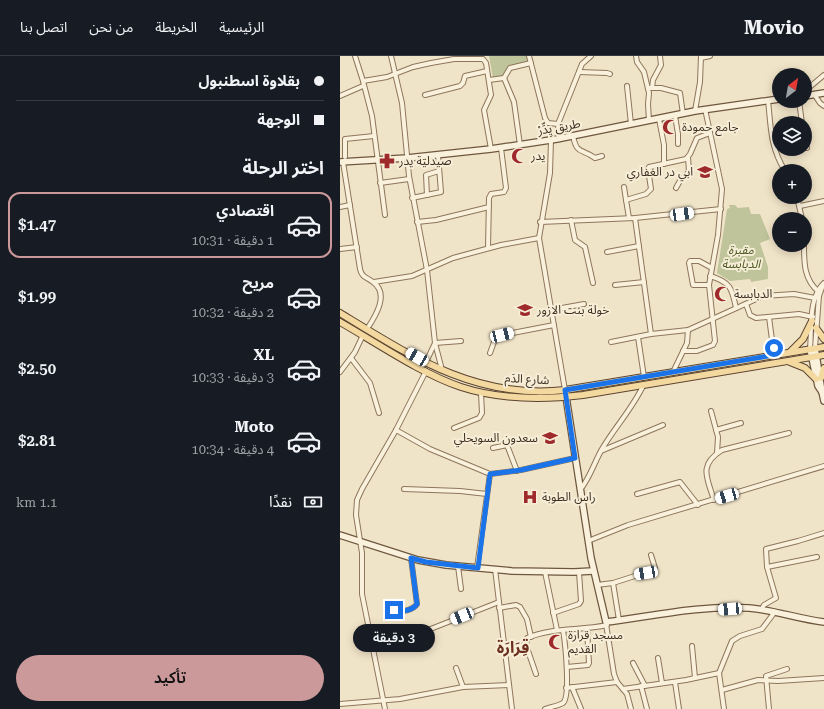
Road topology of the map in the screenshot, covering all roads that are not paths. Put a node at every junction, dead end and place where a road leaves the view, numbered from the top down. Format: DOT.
graph roads {
  1 [pos="354,56"];
  2 [pos="391,56"];
  3 [pos="529,56"];
  4 [pos="591,56"];
  5 [pos="636,56"];
  6 [pos="660,56"];
  7 [pos="710,56"];
  8 [pos="458,57"];
  9 [pos="701,57"];
  10 [pos="531,63"];
  11 [pos="487,71"];
  12 [pos="579,72"];
  13 [pos="396,74"];
  14 [pos="610,74"];
  15 [pos="824,75"];
  16 [pos="504,78"];
  17 [pos="489,80"];
  18 [pos="363,84"];
  19 [pos="812,85"];
  20 [pos="627,86"];
  21 [pos="650,88"];
  22 [pos="824,93"];
  23 [pos="814,94"];
  24 [pos="425,95"];
  25 [pos="340,96"];
  26 [pos="768,100"];
  27 [pos="772,100"];
  28 [pos="824,106"];
  29 [pos="705,109"];
  30 [pos="696,111"];
  31 [pos="683,114"];
  32 [pos="675,116"];
  33 [pos="659,119"];
  34 [pos="650,120"];
  35 [pos="558,124"];
  36 [pos="631,124"];
  37 [pos="710,133"];
  38 [pos="374,136"];
  39 [pos="573,136"];
  40 [pos="559,139"];
  41 [pos="551,140"];
  42 [pos="520,144"];
  43 [pos="678,144"];
  44 [pos="501,148"];
  45 [pos="491,149"];
  46 [pos="438,155"];
  47 [pos="602,156"];
  48 [pos="688,157"];
  49 [pos="407,158"];
  50 [pos="343,160"];
  51 [pos="378,160"];
  52 [pos="664,164"];
  53 [pos="782,164"];
  54 [pos="439,171"];
  55 [pos="409,179"];
  56 [pos="380,183"];
  57 [pos="624,187"];
  58 [pos="676,188"];
  59 [pos="427,195"];
  60 [pos="412,198"];
  61 [pos="626,200"];
  62 [pos="824,201"];
  63 [pos="350,205"];
  64 [pos="800,206"];
  65 [pos="340,207"];
  66 [pos="489,207"];
  67 [pos="720,209"];
  68 [pos="801,212"];
  69 [pos="385,215"];
  70 [pos="629,218"];
  71 [pos="635,218"];
  72 [pos="571,220"];
  73 [pos="418,222"];
  74 [pos="540,222"];
  75 [pos="538,238"];
  76 [pos="639,246"];
  77 [pos="357,247"];
  78 [pos="488,248"];
  79 [pos="340,249"];
  80 [pos="607,252"];
  81 [pos="804,252"];
  82 [pos="712,268"];
  83 [pos="427,270"];
  84 [pos="710,276"];
  85 [pos="374,282"];
  86 [pos="644,282"];
  87 [pos="593,283"];
  88 [pos="824,283"];
  89 [pos="615,285"];
  90 [pos="709,285"];
  91 [pos="819,291"];
  92 [pos="814,298"];
  93 [pos="584,304"];
  94 [pos="746,304"];
  95 [pos="736,308"];
  96 [pos="551,310"];
  97 [pos="340,313"];
  98 [pos="769,317"];
  99 [pos="813,319"];
  100 [pos="713,320"];
  101 [pos="340,322"];
  102 [pos="554,324"];
  103 [pos="816,328"];
  104 [pos="367,329"];
  105 [pos="688,330"];
  106 [pos="651,334"];
  107 [pos="363,335"];
  108 [pos="638,337"];
  109 [pos="824,339"];
  110 [pos="461,341"];
  111 [pos="611,342"];
  112 [pos="435,343"];
  113 [pos="824,347"];
  114 [pos="812,348"];
  115 [pos="683,351"];
  116 [pos="790,352"];
  117 [pos="490,353"];
  118 [pos="774,355"];
  119 [pos="824,355"];
  120 [pos="814,357"];
  121 [pos="351,358"];
  122 [pos="786,361"];
  123 [pos="426,362"];
  124 [pos="824,368"];
  125 [pos="426,370"];
  126 [pos="442,370"];
  127 [pos="340,372"];
  128 [pos="673,372"];
  129 [pos="644,377"];
  130 [pos="818,378"];
  131 [pos="644,384"];
  132 [pos="481,393"];
  133 [pos="565,394"];
  134 [pos="824,401"];
  135 [pos="711,411"];
  136 [pos="379,413"];
  137 [pos="741,423"];
  138 [pos="663,425"];
  139 [pos="454,428"];
  140 [pos="396,430"];
  141 [pos="716,430"];
  142 [pos="789,433"];
  143 [pos="493,448"];
  144 [pos="601,451"];
  145 [pos="717,453"];
  146 [pos="575,458"];
  147 [pos="824,466"];
  148 [pos="517,471"];
  149 [pos="490,474"];
  150 [pos="404,489"];
  151 [pos="580,491"];
  152 [pos="487,494"];
  153 [pos="637,494"];
  154 [pos="714,500"];
  155 [pos="698,505"];
  156 [pos="824,533"];
  157 [pos="340,535"];
  158 [pos="360,541"];
  159 [pos="588,541"];
  160 [pos="651,555"];
  161 [pos="817,557"];
  162 [pos="411,558"];
  163 [pos="458,566"];
  164 [pos="767,567"];
  165 [pos="478,568"];
  166 [pos="495,569"];
  167 [pos="593,571"];
  168 [pos="545,572"];
  169 [pos="579,572"];
  170 [pos="613,583"];
  171 [pos="597,585"];
  172 [pos="461,589"];
  173 [pos="499,602"];
  174 [pos="391,604"];
  175 [pos="499,608"];
  176 [pos="761,610"];
  177 [pos="553,613"];
  178 [pos="774,613"];
  179 [pos="619,620"];
  180 [pos="824,622"];
  181 [pos="606,624"];
  182 [pos="587,629"];
  183 [pos="428,630"];
  184 [pos="557,630"];
  185 [pos="563,630"];
  186 [pos="531,637"];
  187 [pos="526,645"];
  188 [pos="692,646"];
  189 [pos="506,648"];
  190 [pos="658,658"];
  191 [pos="633,663"];
  192 [pos="567,667"];
  193 [pos="456,668"];
  194 [pos="787,669"];
  195 [pos="719,673"];
  196 [pos="536,674"];
  197 [pos="695,678"];
  198 [pos="824,678"];
  199 [pos="766,681"];
  200 [pos="618,682"];
  201 [pos="675,682"];
  202 [pos="662,683"];
  203 [pos="509,685"];
  204 [pos="643,686"];
  205 [pos="463,687"];
  206 [pos="566,688"];
  207 [pos="572,688"];
  208 [pos="623,689"];
  209 [pos="722,690"];
  210 [pos="383,701"];
  211 [pos="340,704"];
  212 [pos="385,709"];
  213 [pos="512,709"];
  214 [pos="545,709"];
  215 [pos="581,709"];
  216 [pos="631,709"];
  217 [pos="647,709"];
  218 [pos="679,709"];
  219 [pos="724,709"];
  220 [pos="769,709"];
  1 -- 18 [label="street"];
  2 -- 13 [label="street"];
  3 -- 10 [label="street"];
  4 -- 12 [label="street"];
  5 -- 21 [label="street"];
  6 -- 21 [label="street"];
  7 -- 9 [label="street"];
  8 -- 11 [label="street"];
  8 -- 13 [label="street"];
  9 -- 30 [label="street"];
  10 -- 16 [label="street"];
  10 -- 35 [label="street"];
  11 -- 17 [label="street"];
  11 -- 24 [label="street"];
  12 -- 14 [label="street"];
  12 -- 35 [label="street"];
  13 -- 18 [label="street"];
  13 -- 49 [label="street"];
  15 -- 19 [label="street"];
  16 -- 17 [label="street"];
  16 -- 42 [label="street"];
  17 -- 45 [label="street"];
  18 -- 25 [label="street"];
  18 -- 38 [label="street"];
  20 -- 36 [label="street"];
  21 -- 31 [label="street"];
  21 -- 34 [label="street"];
  22 -- 23 [label="street"];
  23 -- 28 [label="street"];
  26 -- 27 [label="street, طريق يِدِّرْ"];
  26 -- 29 [label="street, طريق يِدِّرْ"];
  26 -- 53 [label="street"];
  29 -- 30 [label="street, طريق يِدِّرْ"];
  29 -- 37 [label="street"];
  30 -- 31 [label="street, طريق يِدِّرْ"];
  31 -- 32 [label="street, طريق يِدِّرْ"];
  32 -- 33 [label="street, طريق يِدِّرْ"];
  32 -- 43 [label="street"];
  33 -- 34 [label="street, طريق يِدِّرْ"];
  33 -- 52 [label="street"];
  34 -- 36 [label="street, طريق يِدِّرْ"];
  35 -- 40 [label="street"];
  36 -- 39 [label="street, طريق يِدِّرْ"];
  37 -- 48 [label="street"];
  37 -- 67 [label="street"];
  38 -- 50 [label="street"];
  38 -- 51 [label="street"];
  39 -- 40 [label="street, طريق يِدِّرْ"];
  39 -- 47 [label="street"];
  40 -- 41 [label="street, طريق يِدِّرْ"];
  41 -- 42 [label="street, طريق يِدِّرْ"];
  41 -- 74 [label="street"];
  42 -- 44 [label="street, طريق يِدِّرْ"];
  44 -- 45 [label="street, طريق يِدِّرْ"];
  44 -- 66 [label="street"];
  45 -- 46 [label="street, طريق يِدِّرْ"];
  46 -- 49 [label="street, طريق يِدِّرْ"];
  46 -- 54 [label="street"];
  48 -- 52 [label="street"];
  48 -- 58 [label="street"];
  49 -- 51 [label="street, طريق يِدِّرْ"];
  49 -- 55 [label="street"];
  50 -- 51 [label="street, طريق يِدِّرْ"];
  50 -- 63 [label="street"];
  51 -- 56 [label="street"];
  52 -- 61 [label="street"];
  54 -- 59 [label="street"];
  54 -- 59 [label="street"];
  55 -- 56 [label="street"];
  55 -- 60 [label="street"];
  56 -- 69 [label="street"];
  57 -- 61 [label="street"];
  59 -- 60 [label="street"];
  60 -- 73 [label="street"];
  61 -- 70 [label="street"];
  62 -- 64 [label="street"];
  63 -- 65 [label="street"];
  63 -- 77 [label="street"];
  64 -- 68 [label="street"];
  66 -- 73 [label="street"];
  66 -- 78 [label="street"];
  67 -- 71 [label="street"];
  67 -- 82 [label="street"];
  70 -- 71 [label="street"];
  70 -- 72 [label="street"];
  71 -- 76 [label="street"];
  72 -- 74 [label="street"];
  72 -- 87 [label="street"];
  73 -- 83 [label="street"];
  74 -- 75 [label="street"];
  75 -- 78 [label="street"];
  75 -- 96 [label="street"];
  76 -- 80 [label="street"];
  76 -- 86 [label="street"];
  77 -- 79 [label="street"];
  77 -- 85 [label="street"];
  78 -- 83 [label="street"];
  81 -- 91 [label="street"];
  82 -- 84 [label="street"];
  82 -- 90 [label="street"];
  83 -- 85 [label="street"];
  83 -- 112 [label="street"];
  84 -- 90 [label="street"];
  84 -- 95 [label="street"];
  85 -- 104 [label="street"];
  86 -- 89 [label="street"];
  86 -- 106 [label="street"];
  88 -- 91 [label="street"];
  90 -- 100 [label="street"];
  91 -- 92 [label="street"];
  91 -- 103 [label="street"];
  92 -- 94 [label="street"];
  92 -- 99 [label="street"];
  93 -- 96 [label="street"];
  94 -- 95 [label="street"];
  94 -- 98 [label="street"];
  95 -- 100 [label="street"];
  96 -- 102 [label="street"];
  97 -- 104 [label="main road, شارع الدَم"];
  98 -- 99 [label="street"];
  98 -- 118 [label="street"];
  99 -- 114 [label="street"];
  99 -- 116 [label="main road"];
  100 -- 105 [label="street"];
  100 -- 115 [label="street"];
  101 -- 107 [label="main road, شارع الدَم"];
  102 -- 117 [label="street"];
  102 -- 133 [label="street"];
  103 -- 109 [label="main road"];
  103 -- 114 [label="street"];
  104 -- 123 [label="main road, شارع الدَم"];
  105 -- 106 [label="street"];
  105 -- 115 [label="street"];
  106 -- 108 [label="street"];
  107 -- 121 [label="street"];
  107 -- 125 [label="main road, شارع الدَم"];
  108 -- 111 [label="street"];
  108 -- 129 [label="street"];
  110 -- 112 [label="street"];
  112 -- 123 [label="street"];
  112 -- 126 [label="street"];
  113 -- 114 [label="main road, شارع الدَم"];
  114 -- 116 [label="main road, شارع الدَم"];
  114 -- 120 [label="street"];
  115 -- 128 [label="street"];
  116 -- 118 [label="main road, شارع الدَم"];
  118 -- 128 [label="main road, شارع الدَم"];
  119 -- 120 [label="main road, شارع الدَم"];
  120 -- 122 [label="main road, شارع الدَم"];
  120 -- 130 [label="street"];
  121 -- 127 [label="street"];
  121 -- 136 [label="street"];
  122 -- 130 [label="main road"];
  122 -- 131 [label="main road, شارع الدَم"];
  123 -- 126 [label="main road, شارع الدَم"];
  124 -- 130 [label="main road"];
  125 -- 132 [label="main road, شارع الدَم"];
  125 -- 140 [label="street"];
  126 -- 133 [label="main road, شارع الدَم"];
  128 -- 129 [label="main road, شارع الدَم"];
  129 -- 133 [label="main road, شارع الدَم"];
  130 -- 134 [label="street"];
  131 -- 133 [label="main road, شارع الدَم"];
  131 -- 144 [label="street"];
  132 -- 133 [label="main road, شارع الدَم"];
  132 -- 139 [label="street"];
  133 -- 146 [label="street"];
  135 -- 141 [label="street"];
  137 -- 141 [label="street"];
  138 -- 144 [label="street"];
  140 -- 149 [label="street"];
  140 -- 158 [label="street"];
  141 -- 145 [label="street"];
  142 -- 145 [label="street"];
  143 -- 148 [label="street"];
  144 -- 151 [label="street"];
  145 -- 154 [label="street"];
  146 -- 148 [label="street"];
  146 -- 151 [label="street"];
  147 -- 154 [label="street"];
  148 -- 149 [label="street"];
  149 -- 152 [label="street"];
  150 -- 152 [label="street"];
  151 -- 159 [label="street"];
  152 -- 165 [label="street"];
  153 -- 155 [label="street"];
  154 -- 155 [label="street"];
  155 -- 159 [label="street"];
  156 -- 164 [label="street"];
  157 -- 158 [label="street"];
  158 -- 162 [label="street"];
  158 -- 210 [label="street"];
  159 -- 167 [label="street"];
  160 -- 170 [label="street"];
  161 -- 164 [label="street"];
  162 -- 163 [label="street"];
  162 -- 174 [label="street"];
  163 -- 165 [label="street"];
  163 -- 172 [label="street"];
  164 -- 176 [label="street"];
  165 -- 166 [label="street"];
  166 -- 168 [label="street"];
  166 -- 173 [label="street"];
  167 -- 169 [label="street"];
  167 -- 171 [label="street"];
  168 -- 169 [label="street"];
  168 -- 177 [label="street"];
  169 -- 177 [label="street"];
  170 -- 171 [label="street"];
  170 -- 179 [label="street"];
  171 -- 181 [label="street"];
  173 -- 175 [label="street"];
  173 -- 183 [label="street"];
  175 -- 186 [label="street"];
  175 -- 189 [label="street"];
  176 -- 178 [label="street"];
  176 -- 179 [label="street"];
  177 -- 184 [label="street"];
  178 -- 180 [label="street"];
  178 -- 195 [label="street"];
  179 -- 181 [label="street"];
  181 -- 182 [label="street"];
  181 -- 200 [label="street"];
  182 -- 185 [label="street"];
  182 -- 192 [label="street"];
  184 -- 185 [label="street"];
  184 -- 186 [label="street"];
  185 -- 192 [label="street"];
  186 -- 187 [label="street"];
  187 -- 189 [label="street"];
  187 -- 196 [label="street"];
  188 -- 197 [label="street"];
  189 -- 203 [label="street"];
  190 -- 202 [label="street"];
  191 -- 204 [label="street"];
  192 -- 206 [label="street"];
  193 -- 205 [label="street"];
  194 -- 199 [label="street"];
  195 -- 197 [label="street"];
  195 -- 209 [label="street"];
  197 -- 201 [label="street"];
  198 -- 199 [label="street"];
  199 -- 209 [label="street"];
  199 -- 220 [label="street"];
  200 -- 207 [label="street"];
  200 -- 208 [label="street"];
  201 -- 202 [label="street"];
  201 -- 218 [label="street"];
  202 -- 204 [label="street"];
  203 -- 205 [label="street"];
  203 -- 213 [label="street"];
  204 -- 208 [label="street"];
  204 -- 217 [label="street"];
  205 -- 210 [label="street"];
  206 -- 207 [label="street"];
  206 -- 214 [label="street"];
  207 -- 215 [label="street"];
  208 -- 216 [label="street"];
  209 -- 219 [label="street"];
  210 -- 211 [label="street"];
  210 -- 212 [label="street"];
}
